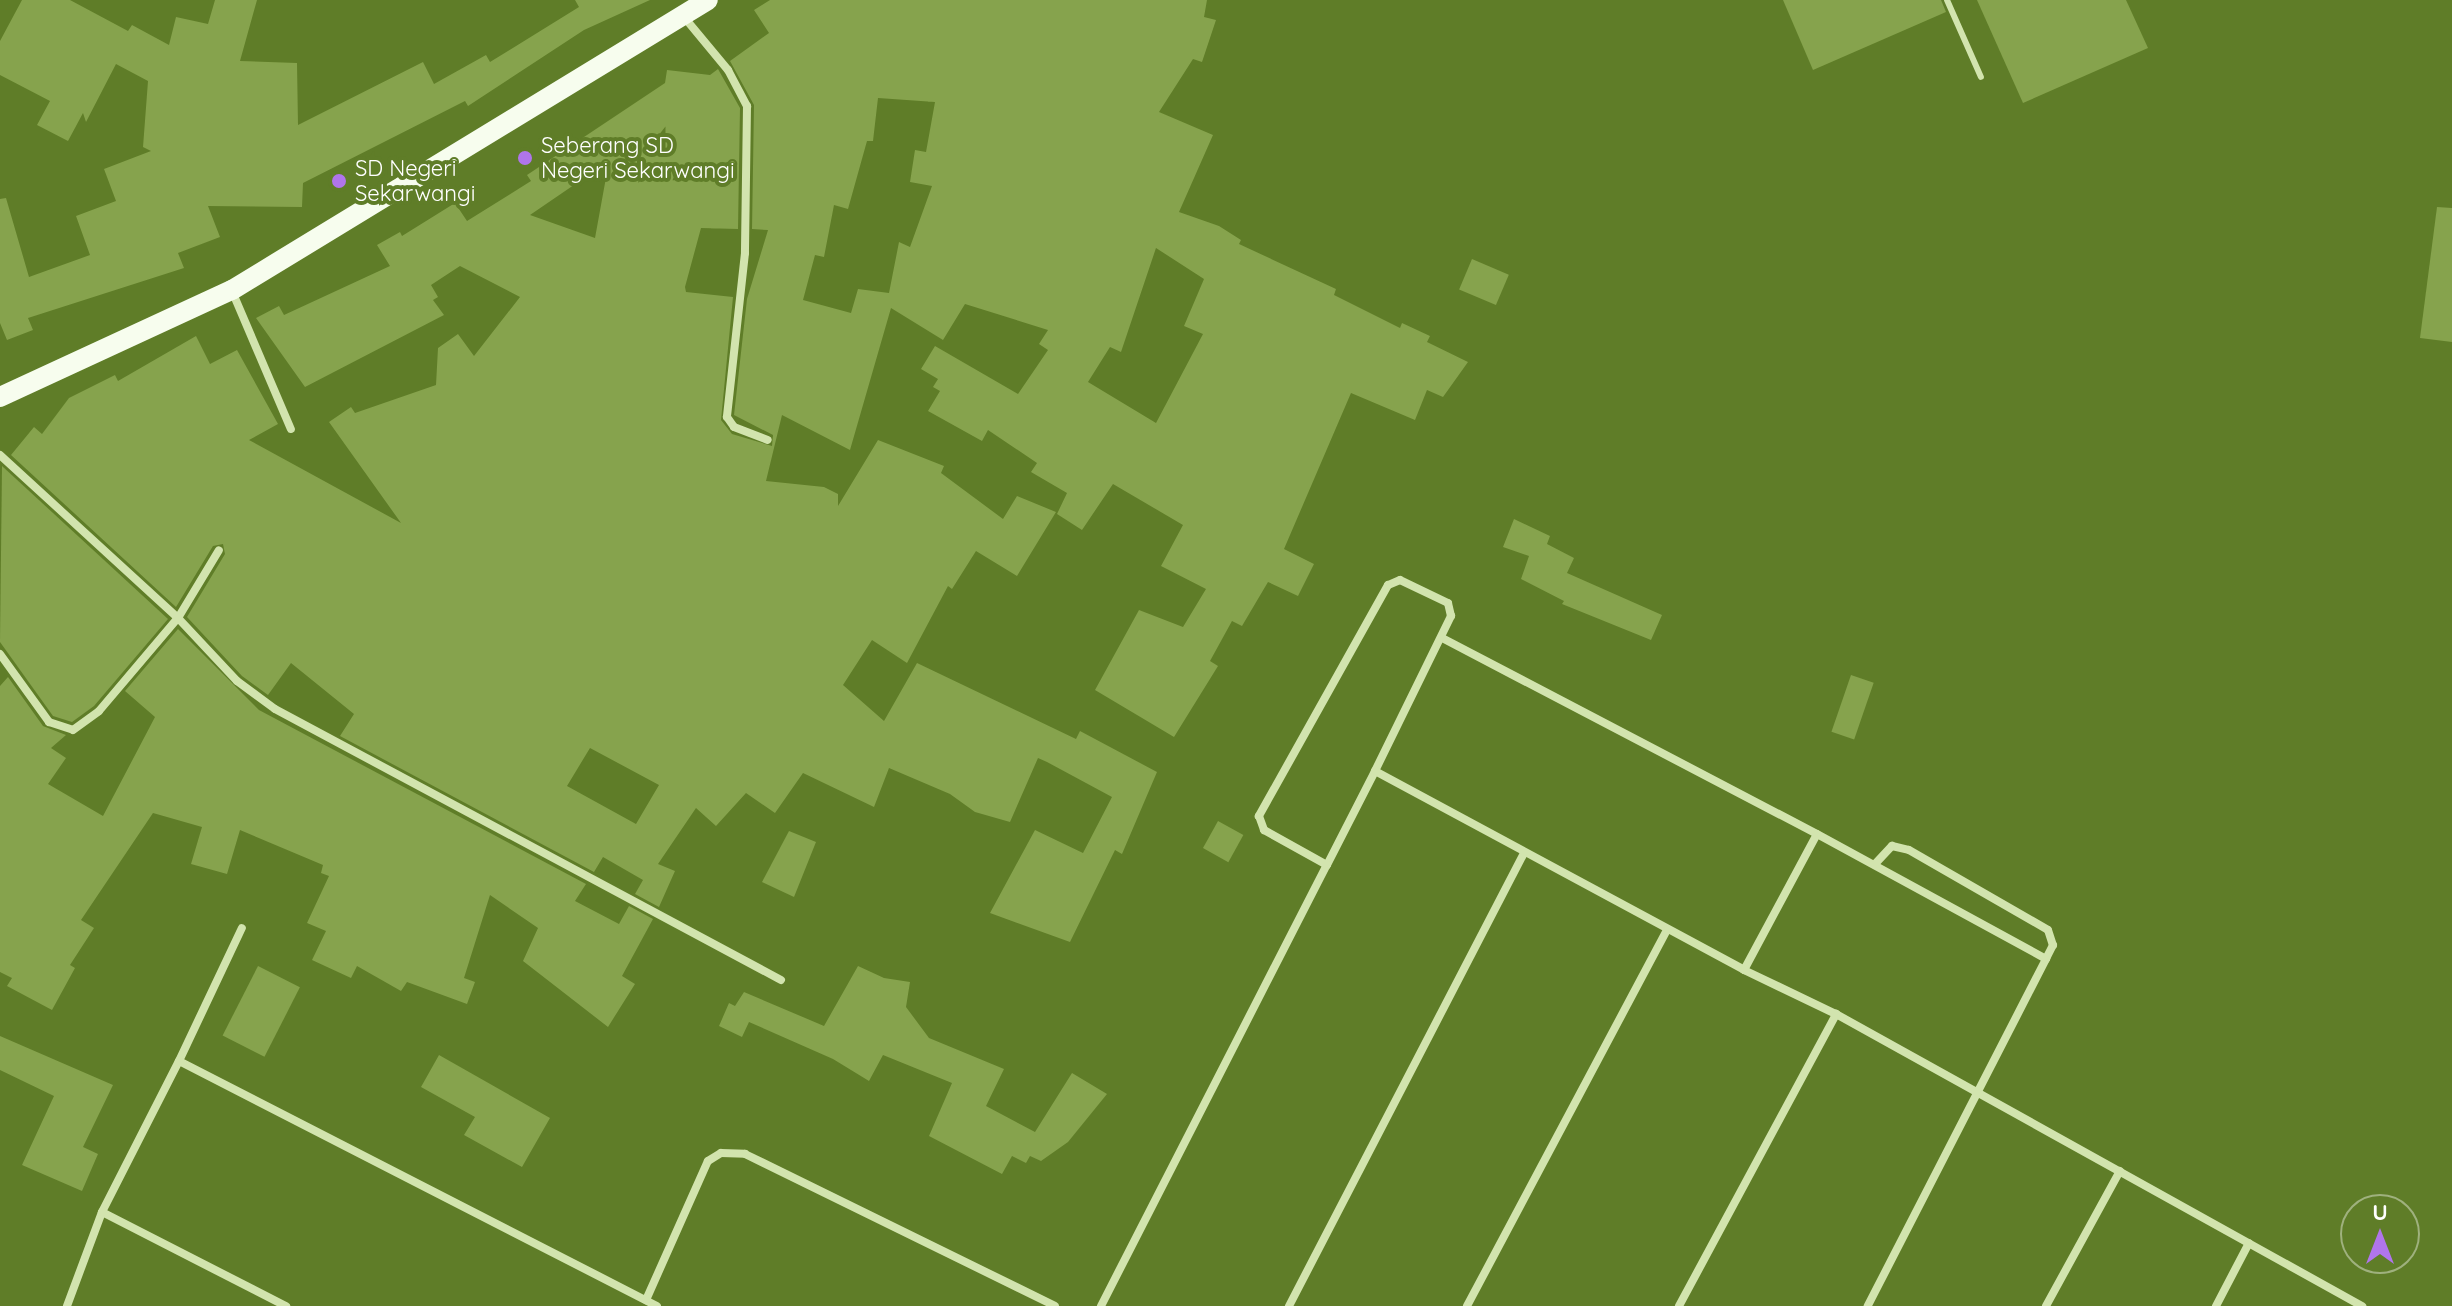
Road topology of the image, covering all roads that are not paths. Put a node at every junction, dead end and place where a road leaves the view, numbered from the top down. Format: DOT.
graph roads {
  1 [pos="708,0"];
  2 [pos="1947,0"];
  3 [pos="682,15"];
  4 [pos="1981,77"];
  5 [pos="232,290"];
  6 [pos="0,397"];
  7 [pos="291,429"];
  8 [pos="768,440"];
  9 [pos="0,455"];
  10 [pos="219,550"];
  11 [pos="178,618"];
  12 [pos="1442,638"];
  13 [pos="0,654"];
  14 [pos="1375,771"];
  15 [pos="1817,834"];
  16 [pos="1524,853"];
  17 [pos="1875,864"];
  18 [pos="1327,865"];
  19 [pos="242,928"];
  20 [pos="1667,930"];
  21 [pos="2046,959"];
  22 [pos="1744,970"];
  23 [pos="781,980"];
  24 [pos="1836,1014"];
  25 [pos="179,1061"];
  26 [pos="1979,1093"];
  27 [pos="2120,1171"];
  28 [pos="102,1212"];
  29 [pos="2249,1243"];
  30 [pos="646,1300"];
  31 [pos="67,1306"];
  32 [pos="286,1306"];
  33 [pos="657,1306"];
  34 [pos="1055,1306"];
  35 [pos="1101,1306"];
  36 [pos="1289,1306"];
  37 [pos="1467,1306"];
  38 [pos="1679,1306"];
  39 [pos="1868,1306"];
  40 [pos="2046,1306"];
  41 [pos="2216,1306"];
  42 [pos="2362,1306"];
  1 -- 3 [label="main road"];
  2 -- 4 [label="lane"];
  3 -- 5 [label="main road"];
  3 -- 8 [label="street"];
  5 -- 6 [label="main road"];
  5 -- 7 [label="street"];
  9 -- 11 [label="street"];
  10 -- 11 [label="street"];
  11 -- 13 [label="street"];
  11 -- 23 [label="street"];
  12 -- 14 [label="street"];
  12 -- 15 [label="street"];
  12 -- 18 [label="street"];
  14 -- 16 [label="street"];
  14 -- 18 [label="street"];
  15 -- 17 [label="street"];
  15 -- 22 [label="street"];
  16 -- 20 [label="street"];
  16 -- 36 [label="street"];
  17 -- 21 [label="street"];
  17 -- 21 [label="street"];
  18 -- 35 [label="street"];
  19 -- 25 [label="street"];
  20 -- 22 [label="street"];
  20 -- 37 [label="street"];
  21 -- 26 [label="street"];
  22 -- 24 [label="street"];
  24 -- 26 [label="street"];
  24 -- 38 [label="street"];
  25 -- 28 [label="street"];
  25 -- 30 [label="street"];
  26 -- 27 [label="street"];
  26 -- 39 [label="street"];
  27 -- 29 [label="street"];
  27 -- 40 [label="street"];
  28 -- 31 [label="street"];
  28 -- 32 [label="street"];
  29 -- 41 [label="street"];
  29 -- 42 [label="street"];
  30 -- 33 [label="street"];
  30 -- 34 [label="street"];
}
